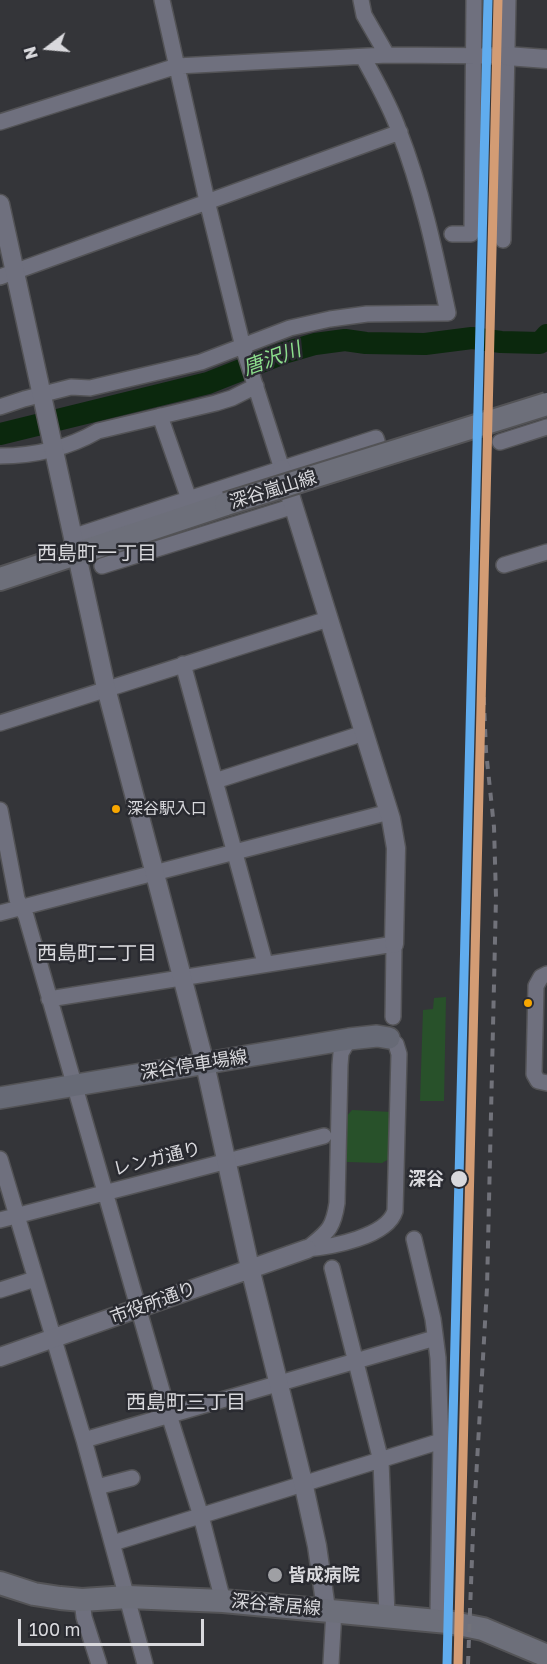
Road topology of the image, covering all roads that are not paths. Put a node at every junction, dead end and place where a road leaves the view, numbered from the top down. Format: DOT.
graph roads {
  1 [pos="162,0"];
  2 [pos="361,0"];
  3 [pos="474,0"];
  4 [pos="508,0"];
  5 [pos="475,54"];
  6 [pos="387,55"];
  7 [pos="507,56"];
  8 [pos="363,57"];
  9 [pos="547,59"];
  10 [pos="177,66"];
  11 [pos="0,122"];
  12 [pos="400,132"];
  13 [pos="207,201"];
  14 [pos="0,204"];
  15 [pos="452,234"];
  16 [pos="503,240"];
  17 [pos="7,274"];
  18 [pos="243,350"];
  19 [pos="255,384"];
  20 [pos="41,398"];
  21 [pos="547,404"];
  22 [pos="0,407"];
  23 [pos="160,416"];
  24 [pos="547,427"];
  25 [pos="377,441"];
  26 [pos="500,442"];
  27 [pos="52,446"];
  28 [pos="0,456"];
  29 [pos="282,469"];
  30 [pos="189,499"];
  31 [pos="294,506"];
  32 [pos="74,545"];
  33 [pos="547,552"];
  34 [pos="504,565"];
  35 [pos="102,566"];
  36 [pos="0,579"];
  37 [pos="328,619"];
  38 [pos="183,664"];
  39 [pos="106,688"];
  40 [pos="0,723"];
  41 [pos="364,733"];
  42 [pos="215,781"];
  43 [pos="0,810"];
  44 [pos="389,812"];
  45 [pos="235,853"];
  46 [pos="155,873"];
  47 [pos="21,908"];
  48 [pos="0,913"];
  49 [pos="394,944"];
  50 [pos="265,963"];
  51 [pos="183,977"];
  52 [pos="544,980"];
  53 [pos="49,999"];
  54 [pos="391,1027"];
  55 [pos="349,1040"];
  56 [pos="304,1047"];
  57 [pos="206,1064"];
  58 [pos="340,1065"];
  59 [pos="546,1084"];
  60 [pos="74,1085"];
  61 [pos="0,1098"];
  62 [pos="324,1136"];
  63 [pos="0,1159"];
  64 [pos="227,1162"];
  65 [pos="105,1192"];
  66 [pos="337,1203"];
  67 [pos="16,1216"];
  68 [pos="0,1220"];
  69 [pos="367,1234"];
  70 [pos="414,1239"];
  71 [pos="307,1249"];
  72 [pos="250,1268"];
  73 [pos="332,1268"];
  74 [pos="35,1279"];
  75 [pos="0,1290"];
  76 [pos="139,1308"];
  77 [pos="435,1338"];
  78 [pos="52,1339"];
  79 [pos="0,1358"];
  80 [pos="356,1361"];
  81 [pos="278,1384"];
  82 [pos="169,1415"];
  83 [pos="84,1440"];
  84 [pos="441,1441"];
  85 [pos="381,1461"];
  86 [pos="132,1478"];
  87 [pos="303,1482"];
  88 [pos="97,1487"];
  89 [pos="201,1516"];
  90 [pos="113,1543"];
  91 [pos="0,1583"];
  92 [pos="128,1597"];
  93 [pos="82,1600"];
  94 [pos="223,1601"];
  95 [pos="330,1610"];
  96 [pos="438,1613"];
  97 [pos="387,1616"];
  98 [pos="547,1656"];
  99 [pos="99,1664"];
  100 [pos="145,1664"];
  101 [pos="331,1664"];
  1 -- 10 [label="street"];
  2 -- 6 [label="street"];
  3 -- 5 [label="street"];
  4 -- 7 [label="street"];
  5 -- 6 [label="street"];
  5 -- 7 [label="street"];
  5 -- 15 [label="street"];
  6 -- 8 [label="street"];
  7 -- 9 [label="street"];
  7 -- 16 [label="street"];
  8 -- 10 [label="street"];
  8 -- 12 [label="street"];
  10 -- 11 [label="street"];
  10 -- 13 [label="street"];
  12 -- 13 [label="street"];
  12 -- 18 [label="street"];
  13 -- 17 [label="street"];
  13 -- 18 [label="street"];
  14 -- 17 [label="street"];
  17 -- 20 [label="street"];
  18 -- 19 [label="street"];
  18 -- 20 [label="street"];
  19 -- 23 [label="street"];
  19 -- 29 [label="street"];
  20 -- 22 [label="street"];
  20 -- 27 [label="street"];
  21 -- 32 [label="main road, 深谷嵐山線, bridge"];
  23 -- 27 [label="street"];
  23 -- 30 [label="street"];
  24 -- 26 [label="street"];
  25 -- 29 [label="street"];
  27 -- 28 [label="street"];
  27 -- 32 [label="street"];
  29 -- 30 [label="street"];
  29 -- 31 [label="street"];
  30 -- 32 [label="street"];
  31 -- 35 [label="street"];
  31 -- 37 [label="street"];
  32 -- 36 [label="main road, 深谷嵐山線"];
  32 -- 39 [label="street"];
  33 -- 34 [label="street"];
  37 -- 38 [label="street"];
  37 -- 41 [label="street"];
  38 -- 39 [label="street"];
  38 -- 42 [label="street"];
  39 -- 40 [label="street"];
  39 -- 46 [label="street"];
  41 -- 42 [label="street"];
  41 -- 44 [label="street"];
  42 -- 45 [label="street"];
  43 -- 47 [label="street"];
  44 -- 45 [label="street"];
  44 -- 49 [label="street"];
  45 -- 46 [label="street"];
  45 -- 50 [label="street"];
  46 -- 47 [label="street"];
  46 -- 51 [label="street"];
  47 -- 48 [label="street"];
  47 -- 53 [label="street"];
  49 -- 50 [label="street"];
  49 -- 54 [label="street"];
  50 -- 51 [label="street"];
  51 -- 53 [label="street"];
  51 -- 57 [label="street"];
  52 -- 59 [label="street"];
  53 -- 60 [label="street"];
  54 -- 55 [label="main road, 深谷停車場線"];
  54 -- 69 [label="street"];
  55 -- 56 [label="main road, 深谷停車場線"];
  55 -- 58 [label="street"];
  56 -- 57 [label="main road, 深谷停車場線"];
  56 -- 58 [label="street"];
  57 -- 60 [label="main road, 深谷停車場線"];
  57 -- 64 [label="street"];
  58 -- 66 [label="street"];
  60 -- 61 [label="main road, 深谷停車場線"];
  60 -- 65 [label="street"];
  62 -- 64 [label="street, レンガ通り"];
  63 -- 67 [label="street"];
  64 -- 65 [label="street, レンガ通り"];
  64 -- 72 [label="street"];
  65 -- 67 [label="street, レンガ通り"];
  65 -- 76 [label="street"];
  66 -- 69 [label="street"];
  66 -- 71 [label="street"];
  67 -- 68 [label="street, レンガ通り"];
  67 -- 74 [label="street"];
  69 -- 71 [label="street"];
  70 -- 77 [label="street"];
  71 -- 72 [label="street, 市役所通り"];
  72 -- 76 [label="street, 市役所通り"];
  72 -- 81 [label="street"];
  73 -- 80 [label="street"];
  74 -- 75 [label="street"];
  74 -- 78 [label="street"];
  76 -- 78 [label="street, 市役所通り"];
  76 -- 82 [label="street"];
  77 -- 80 [label="street"];
  77 -- 84 [label="street"];
  78 -- 79 [label="street, 市役所通り"];
  78 -- 83 [label="street"];
  80 -- 81 [label="street"];
  80 -- 85 [label="street"];
  81 -- 82 [label="street"];
  81 -- 87 [label="street"];
  82 -- 83 [label="street"];
  82 -- 89 [label="street"];
  83 -- 88 [label="street"];
  84 -- 85 [label="street"];
  84 -- 96 [label="street"];
  85 -- 87 [label="street"];
  85 -- 97 [label="street"];
  86 -- 88 [label="street"];
  87 -- 89 [label="street"];
  87 -- 95 [label="street"];
  88 -- 90 [label="street"];
  89 -- 90 [label="street"];
  89 -- 94 [label="street"];
  90 -- 92 [label="street"];
  91 -- 93 [label="main road, 深谷寄居線"];
  92 -- 93 [label="main road, 深谷寄居線"];
  92 -- 94 [label="main road, 深谷寄居線"];
  92 -- 100 [label="street"];
  93 -- 99 [label="street"];
  94 -- 95 [label="main road, 深谷寄居線"];
  95 -- 97 [label="main road, 深谷寄居線"];
  95 -- 101 [label="street"];
  97 -- 98 [label="main road, 深谷寄居線"];
}
